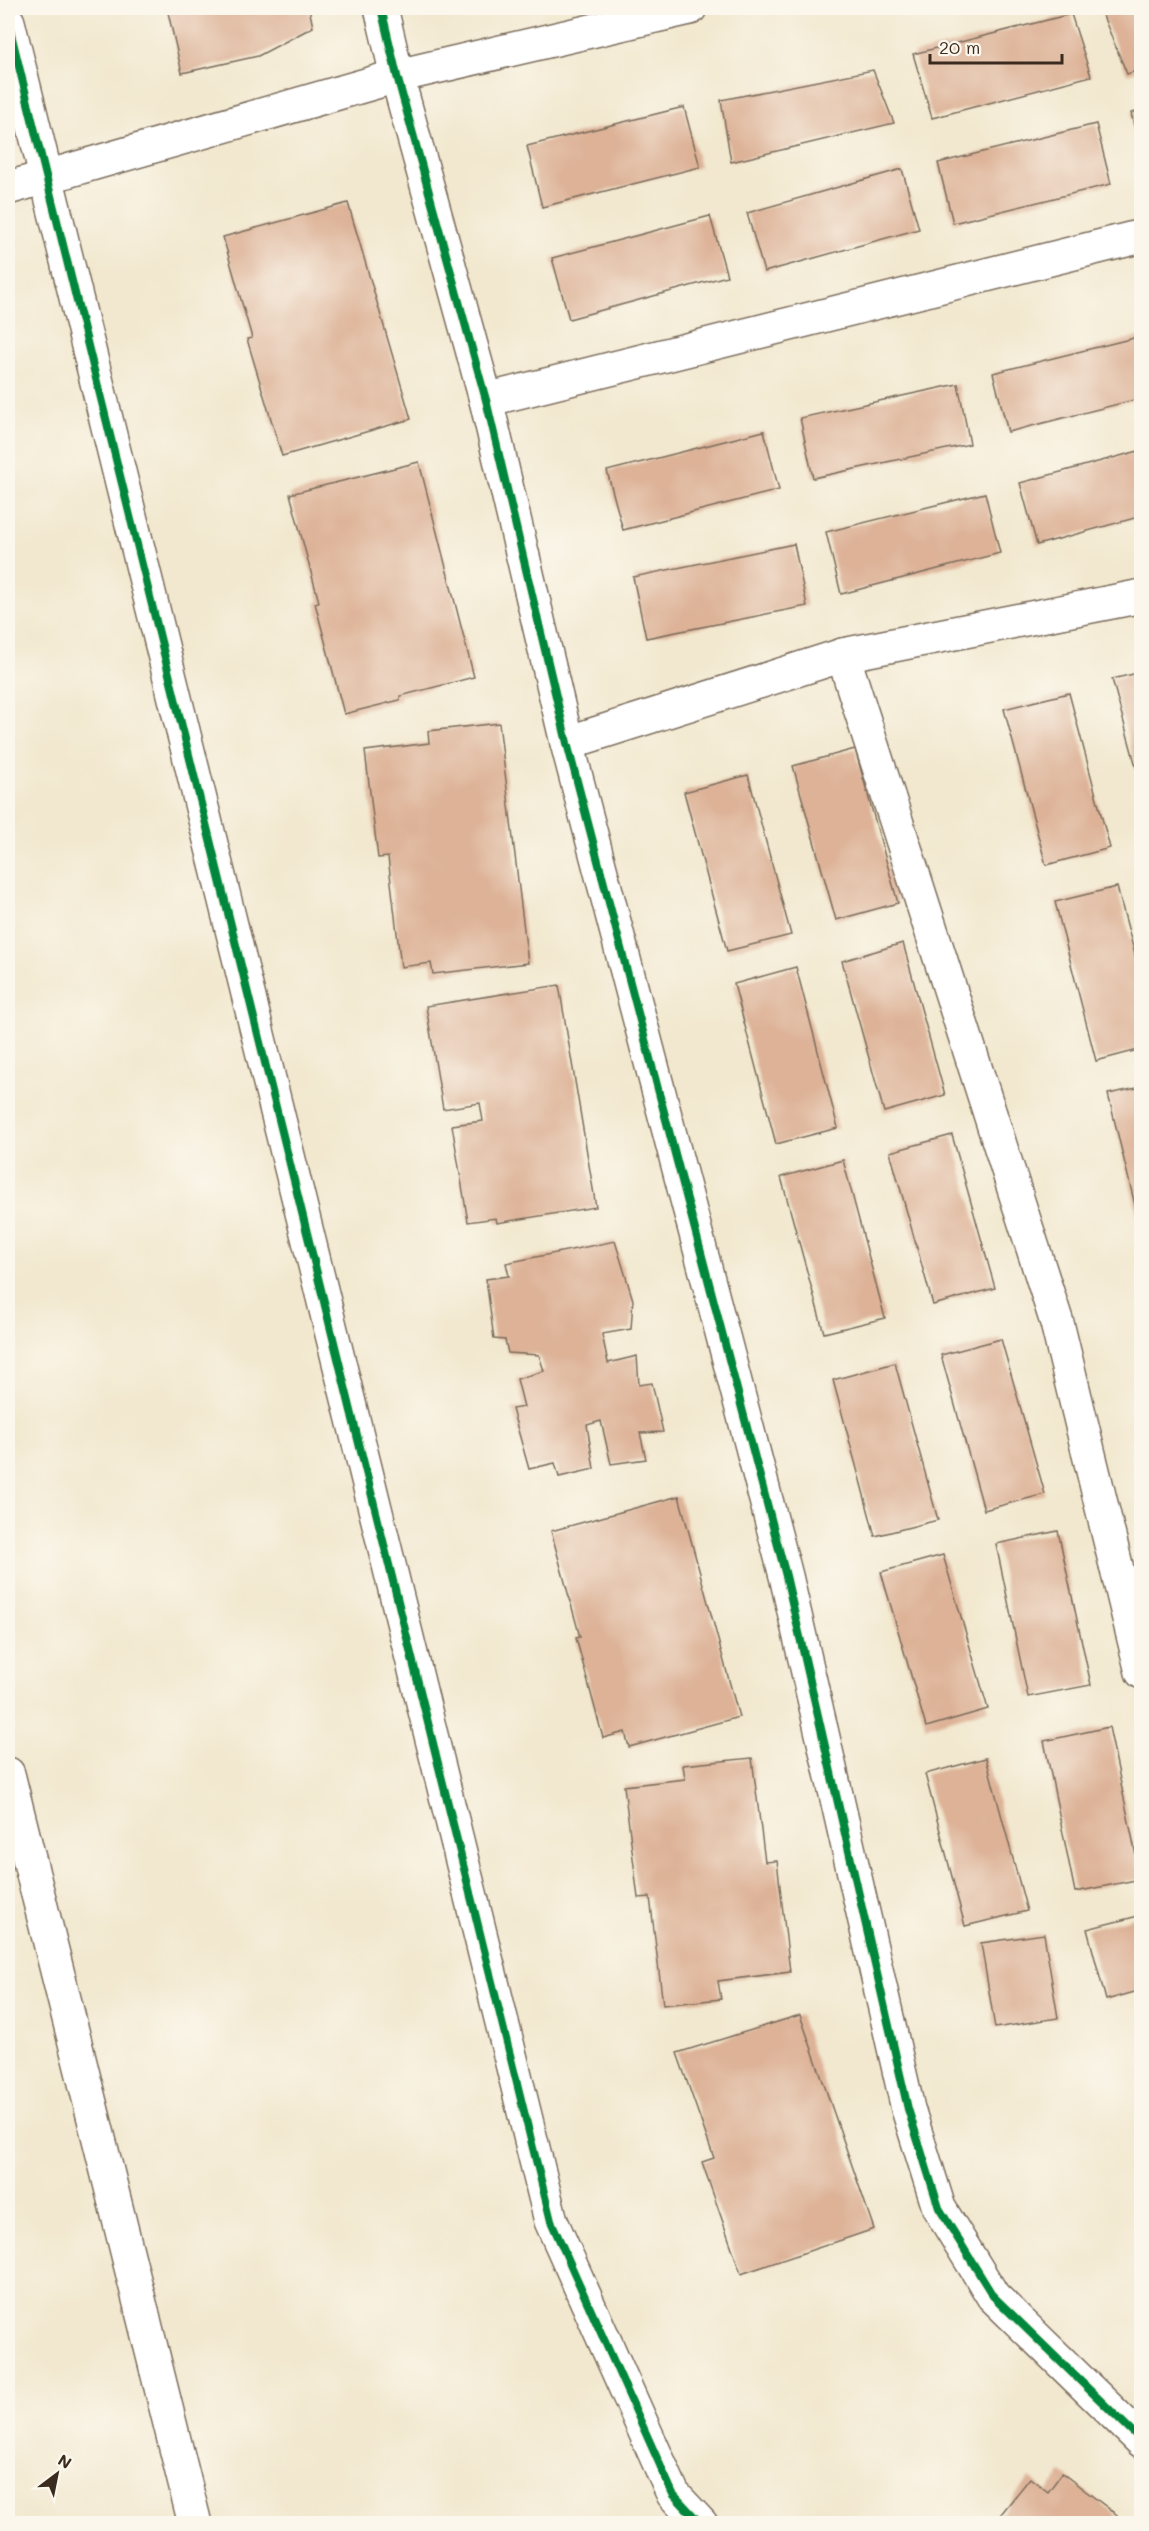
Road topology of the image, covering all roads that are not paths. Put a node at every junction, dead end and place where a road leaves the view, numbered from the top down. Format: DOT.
graph roads {
  1 [pos="381,8"];
  2 [pos="690,8"];
  3 [pos="8,22"];
  4 [pos="397,76"];
  5 [pos="44,178"];
  6 [pos="8,188"];
  7 [pos="1142,236"];
  8 [pos="486,400"];
  9 [pos="1142,596"];
  10 [pos="843,655"];
  11 [pos="567,743"];
  12 [pos="1142,1672"];
  13 [pos="8,1774"];
  14 [pos="1142,2441"];
  15 [pos="195,2523"];
  16 [pos="701,2523"];
  1 -- 4 [label="street"];
  2 -- 4 [label="street"];
  3 -- 5 [label="street"];
  4 -- 5 [label="street"];
  4 -- 8 [label="street"];
  5 -- 6 [label="street"];
  5 -- 16 [label="street"];
  7 -- 8 [label="street"];
  8 -- 11 [label="street"];
  9 -- 10 [label="street"];
  10 -- 11 [label="street"];
  10 -- 12 [label="street"];
  11 -- 14 [label="street"];
  13 -- 15 [label="street"];
}
